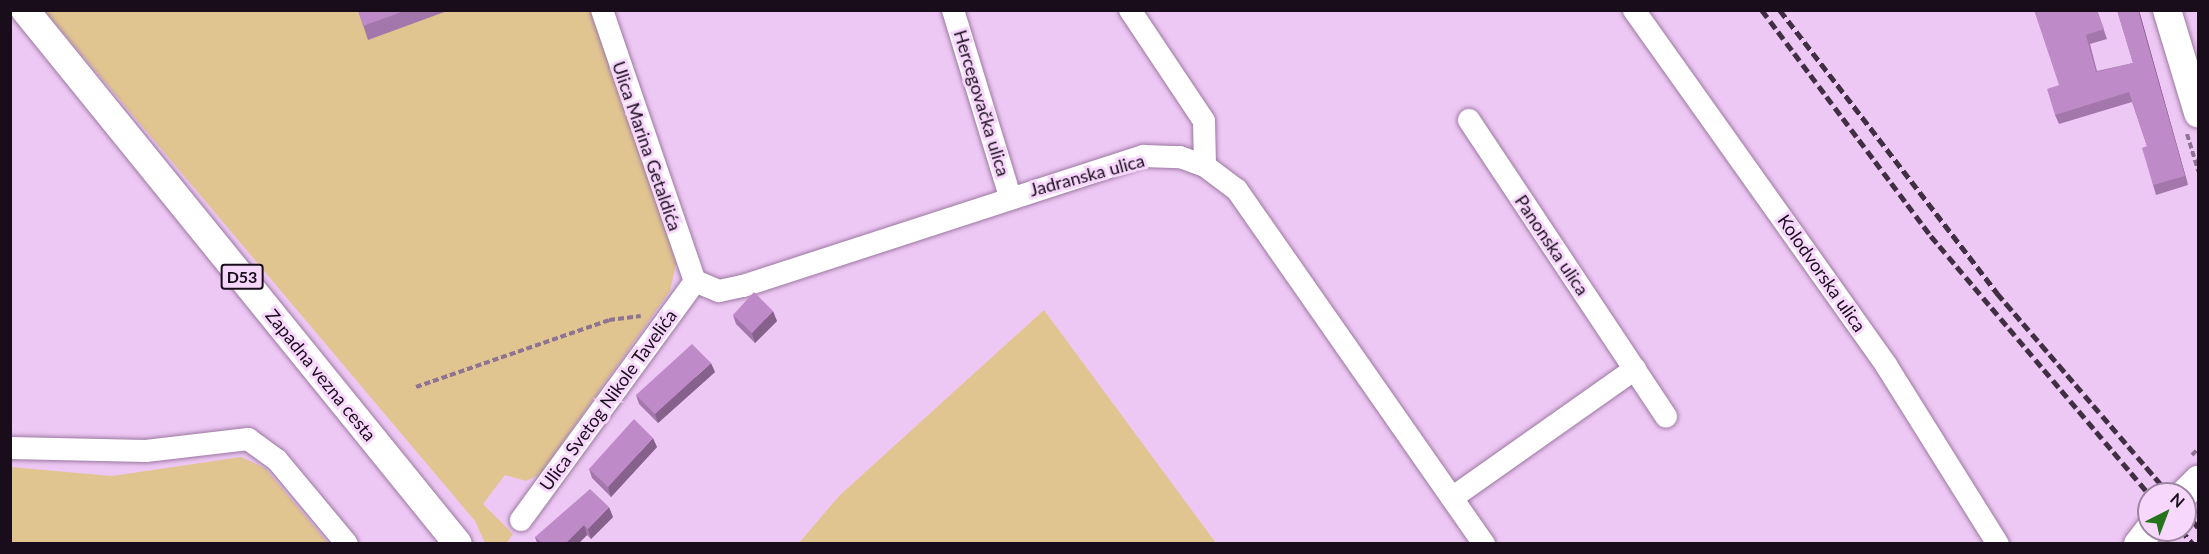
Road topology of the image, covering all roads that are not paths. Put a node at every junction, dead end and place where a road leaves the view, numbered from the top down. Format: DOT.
graph roads {
  1 [pos="26,10"];
  2 [pos="602,10"];
  3 [pos="953,10"];
  4 [pos="1130,10"];
  5 [pos="1634,10"];
  6 [pos="2167,10"];
  7 [pos="2199,113"];
  8 [pos="1469,120"];
  9 [pos="1205,166"];
  10 [pos="1010,196"];
  11 [pos="695,281"];
  12 [pos="1635,369"];
  13 [pos="1666,416"];
  14 [pos="10,448"];
  15 [pos="1452,498"];
  16 [pos="521,520"];
  17 [pos="346,543"];
  18 [pos="458,543"];
  19 [pos="1484,543"];
  20 [pos="1998,543"];
  1 -- 18 [label="main road, Zapadna vezna cesta / D53"];
  2 -- 11 [label="street, Ulica Marina Getaldića"];
  3 -- 10 [label="street, Hercegovačka ulica"];
  4 -- 9 [label="street"];
  5 -- 20 [label="street, Kolodvorska ulica"];
  6 -- 7 [label="main road"];
  8 -- 12 [label="street, Panonska ulica"];
  9 -- 10 [label="street, Jadranska ulica"];
  9 -- 15 [label="street, Jadranska ulica"];
  10 -- 11 [label="street, Jadranska ulica"];
  11 -- 16 [label="street, Ulica Svetog Nikole Tavelića"];
  12 -- 13 [label="street, Panonska ulica"];
  12 -- 15 [label="street"];
  14 -- 17 [label="street"];
  15 -- 19 [label="street, Jadranska ulica"];
}
